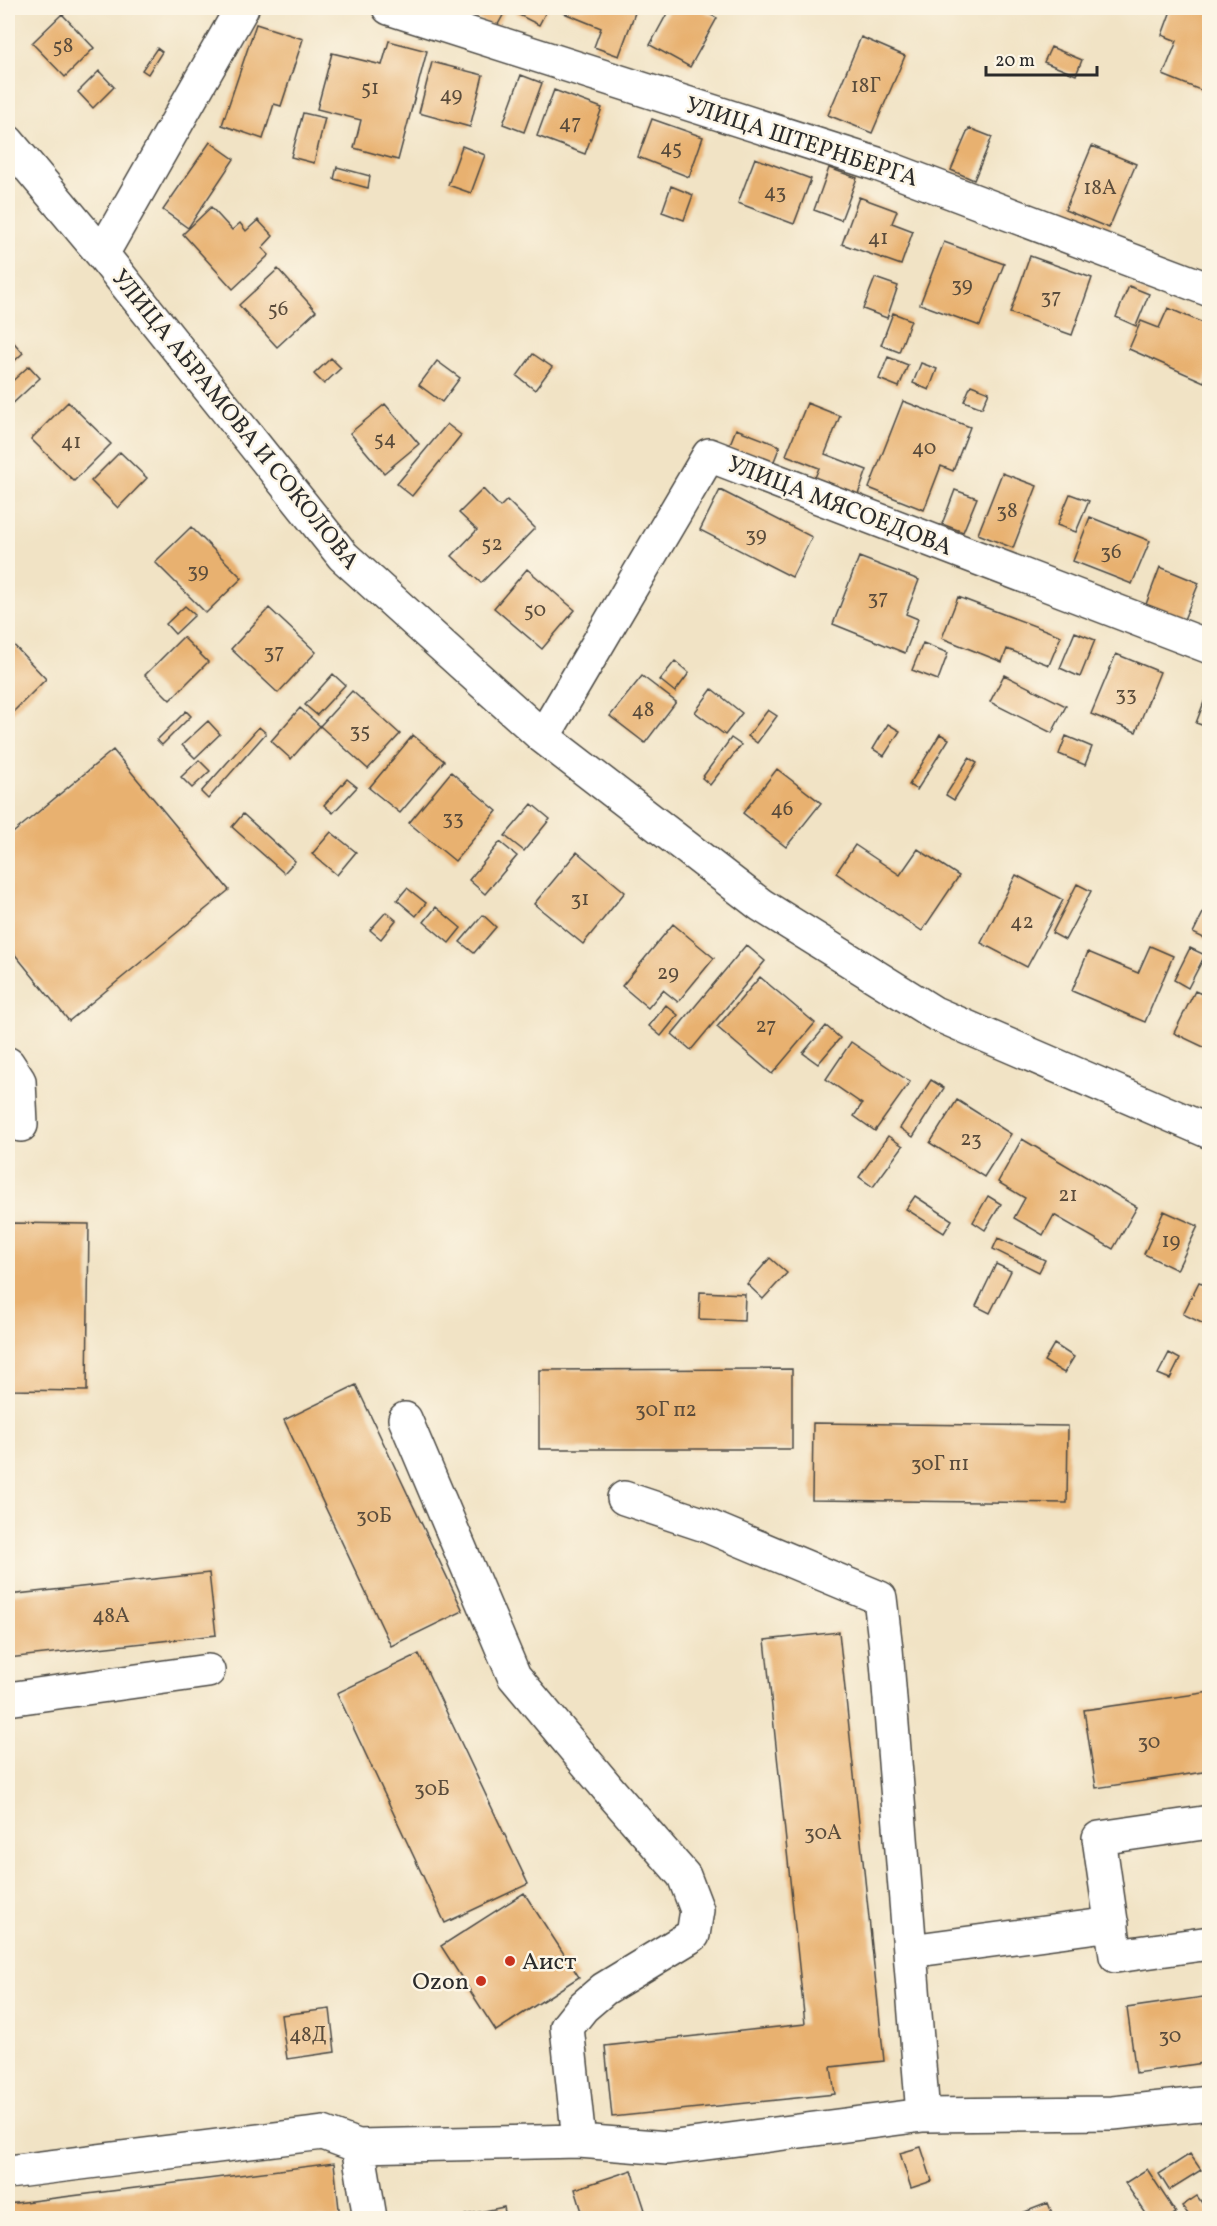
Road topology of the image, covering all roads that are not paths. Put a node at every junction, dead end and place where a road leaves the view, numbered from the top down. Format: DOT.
graph roads {
  1 [pos="242,8"];
  2 [pos="389,8"];
  3 [pos="8,142"];
  4 [pos="102,254"];
  5 [pos="1209,290"];
  6 [pos="1209,647"];
  7 [pos="543,737"];
  8 [pos="8,1064"];
  9 [pos="21,1125"];
  10 [pos="1209,1132"];
  11 [pos="405,1419"];
  12 [pos="624,1498"];
  13 [pos="208,1671"];
  14 [pos="8,1699"];
  15 [pos="1209,1822"];
  16 [pos="1112,1924"];
  17 [pos="1209,1943"];
  18 [pos="910,1951"];
  19 [pos="1209,2103"];
  20 [pos="923,2115"];
  21 [pos="579,2141"];
  22 [pos="358,2146"];
  23 [pos="8,2172"];
  24 [pos="370,2218"];
  1 -- 4 [label="street"];
  2 -- 5 [label="street, УЛИЦА ШТЕРНБЕРГА"];
  3 -- 4 [label="street, УЛИЦА АБРАМОВА И СОКОЛОВА"];
  4 -- 7 [label="street, УЛИЦА АБРАМОВА И СОКОЛОВА"];
  6 -- 7 [label="street, УЛИЦА МЯСОЕДОВА"];
  7 -- 10 [label="street, УЛИЦА АБРАМОВА И СОКОЛОВА"];
  8 -- 9 [label="street"];
  11 -- 21 [label="street"];
  12 -- 18 [label="street"];
  13 -- 14 [label="street"];
  15 -- 16 [label="street"];
  16 -- 17 [label="street"];
  16 -- 18 [label="street"];
  18 -- 20 [label="street"];
  19 -- 20 [label="street"];
  20 -- 21 [label="street"];
  21 -- 22 [label="street"];
  22 -- 23 [label="street"];
  22 -- 24 [label="street"];
}
